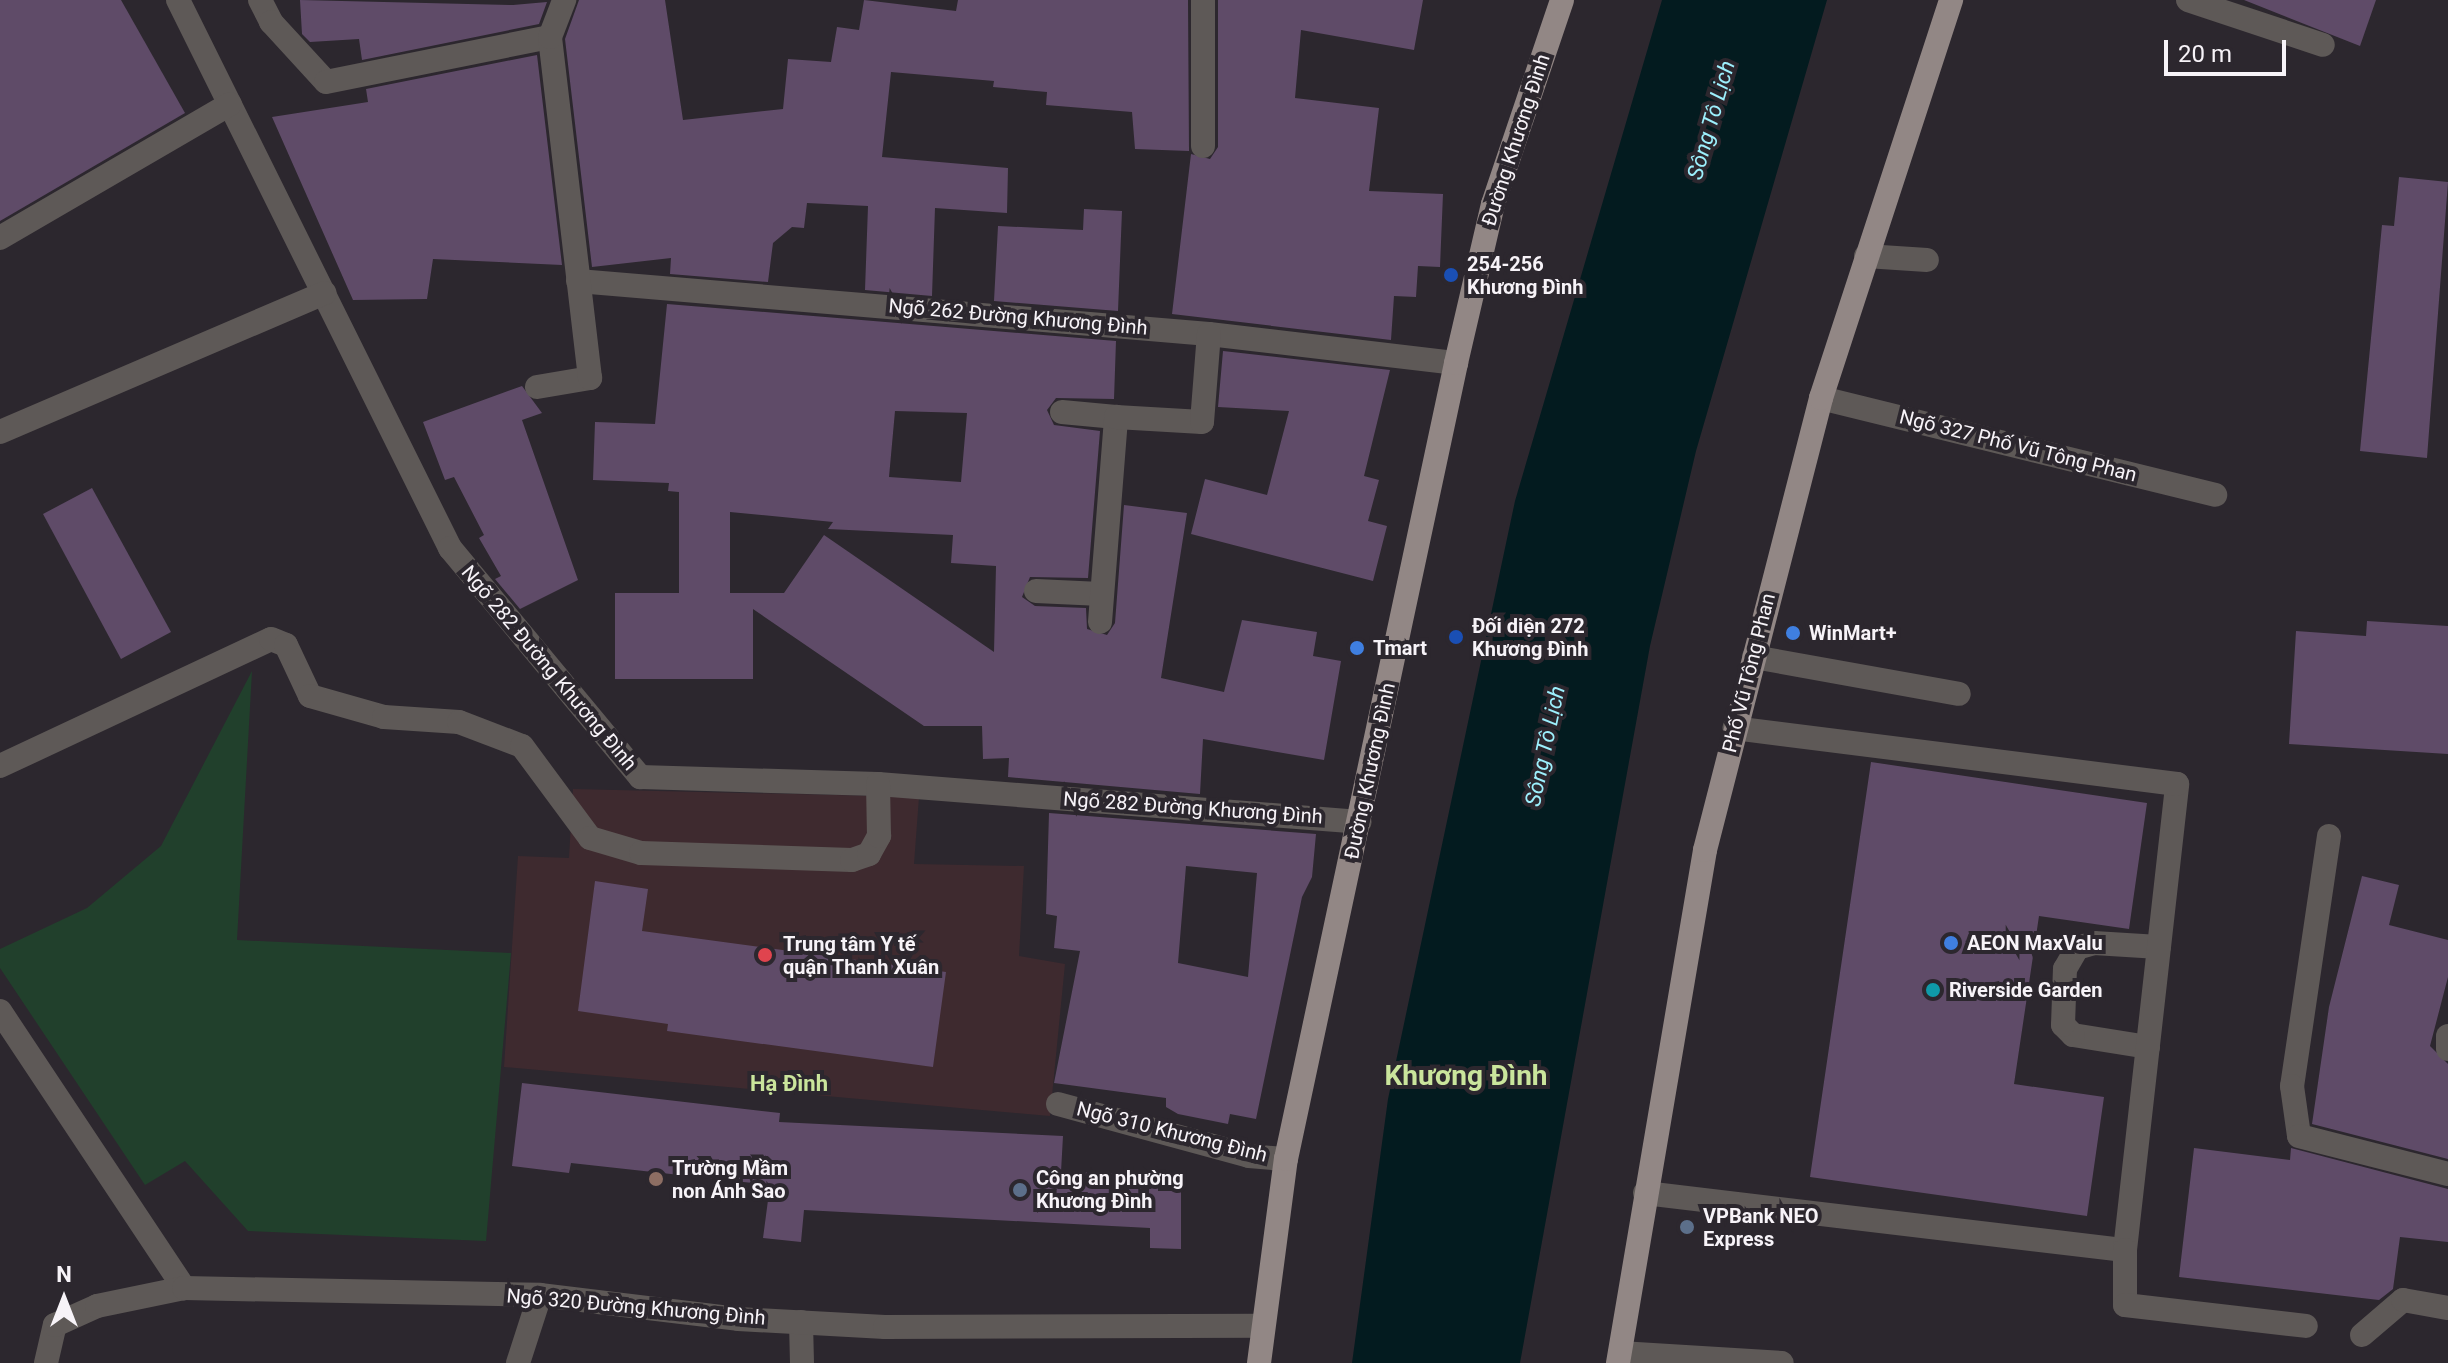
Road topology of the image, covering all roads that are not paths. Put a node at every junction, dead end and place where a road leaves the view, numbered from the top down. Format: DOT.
graph roads {
  1 [pos="178,0"];
  2 [pos="260,0"];
  3 [pos="564,0"];
  4 [pos="1203,0"];
  5 [pos="1562,0"];
  6 [pos="1951,0"];
  7 [pos="2188,0"];
  8 [pos="550,37"];
  9 [pos="2323,45"];
  10 [pos="230,104"];
  11 [pos="1203,146"];
  12 [pos="0,238"];
  13 [pos="1866,256"];
  14 [pos="1927,260"];
  15 [pos="578,281"];
  16 [pos="324,293"];
  17 [pos="1209,334"];
  18 [pos="1456,363"];
  19 [pos="537,387"];
  20 [pos="1821,398"];
  21 [pos="1062,412"];
  22 [pos="1116,417"];
  23 [pos="0,432"];
  24 [pos="2215,495"];
  25 [pos="1036,591"];
  26 [pos="1101,594"];
  27 [pos="1100,622"];
  28 [pos="1754,657"];
  29 [pos="1959,694"];
  30 [pos="1735,728"];
  31 [pos="0,766"];
  32 [pos="878,784"];
  33 [pos="1360,822"];
  34 [pos="2329,836"];
  35 [pos="2159,947"];
  36 [pos="0,1011"];
  37 [pos="2148,1047"];
  38 [pos="1058,1104"];
  39 [pos="1286,1159"];
  40 [pos="2448,1174"];
  41 [pos="1645,1193"];
  42 [pos="2125,1250"];
  43 [pos="184,1288"];
  44 [pos="540,1295"];
  45 [pos="2448,1308"];
  46 [pos="801,1322"];
  47 [pos="1262,1326"];
  48 [pos="2306,1326"];
  49 [pos="2362,1335"];
  50 [pos="1619,1358"];
  51 [pos="46,1363"];
  52 [pos="518,1363"];
  53 [pos="802,1363"];
  54 [pos="1259,1363"];
  55 [pos="1782,1363"];
  1 -- 10 [label="street, Ngõ 282 Đường Khương Đình"];
  2 -- 8 [label="street"];
  3 -- 8 [label="street"];
  4 -- 11 [label="street"];
  5 -- 18 [label="main road, Đường Khương Đình"];
  6 -- 13 [label="main road, Phố Vũ Tông Phan"];
  7 -- 9 [label="street"];
  8 -- 15 [label="street"];
  10 -- 12 [label="street"];
  10 -- 16 [label="street, Ngõ 282 Đường Khương Đình"];
  13 -- 14 [label="street"];
  13 -- 20 [label="main road, Phố Vũ Tông Phan"];
  15 -- 17 [label="street, Ngõ 262 Đường Khương Đình"];
  15 -- 19 [label="street"];
  16 -- 23 [label="street"];
  16 -- 32 [label="street, Ngõ 282 Đường Khương Đình"];
  17 -- 18 [label="street, Ngõ 262 Đường Khương Đình"];
  17 -- 22 [label="street"];
  18 -- 33 [label="main road, Đường Khương Đình"];
  20 -- 24 [label="street, Ngõ 327 Phố Vũ Tông Phan"];
  20 -- 28 [label="main road, Phố Vũ Tông Phan"];
  21 -- 22 [label="street"];
  22 -- 26 [label="street"];
  25 -- 26 [label="street"];
  26 -- 27 [label="street"];
  28 -- 29 [label="street"];
  28 -- 30 [label="main road, Phố Vũ Tông Phan"];
  30 -- 35 [label="street"];
  30 -- 41 [label="main road, Phố Vũ Tông Phan"];
  31 -- 32 [label="street"];
  32 -- 33 [label="street, Ngõ 282 Đường Khương Đình"];
  33 -- 39 [label="main road, Đường Khương Đình"];
  34 -- 40 [label="street"];
  35 -- 37 [label="street"];
  35 -- 37 [label="street"];
  36 -- 43 [label="street"];
  37 -- 42 [label="street"];
  38 -- 39 [label="street, Ngõ 310 Khương Đình"];
  39 -- 47 [label="main road, Đường Khương Đình"];
  41 -- 42 [label="street"];
  41 -- 50 [label="main road, Phố Vũ Tông Phan"];
  42 -- 48 [label="street"];
  43 -- 44 [label="street, Ngõ 320 Đường Khương Đình"];
  43 -- 51 [label="street, Ngõ 320 Đường Khương Đình"];
  44 -- 46 [label="street, Ngõ 320 Đường Khương Đình"];
  44 -- 52 [label="street"];
  45 -- 49 [label="street"];
  46 -- 47 [label="street, Ngõ 320 Đường Khương Đình"];
  46 -- 53 [label="street"];
  47 -- 54 [label="main road, Đường Khương Đình"];
  50 -- 55 [label="street"];
}
